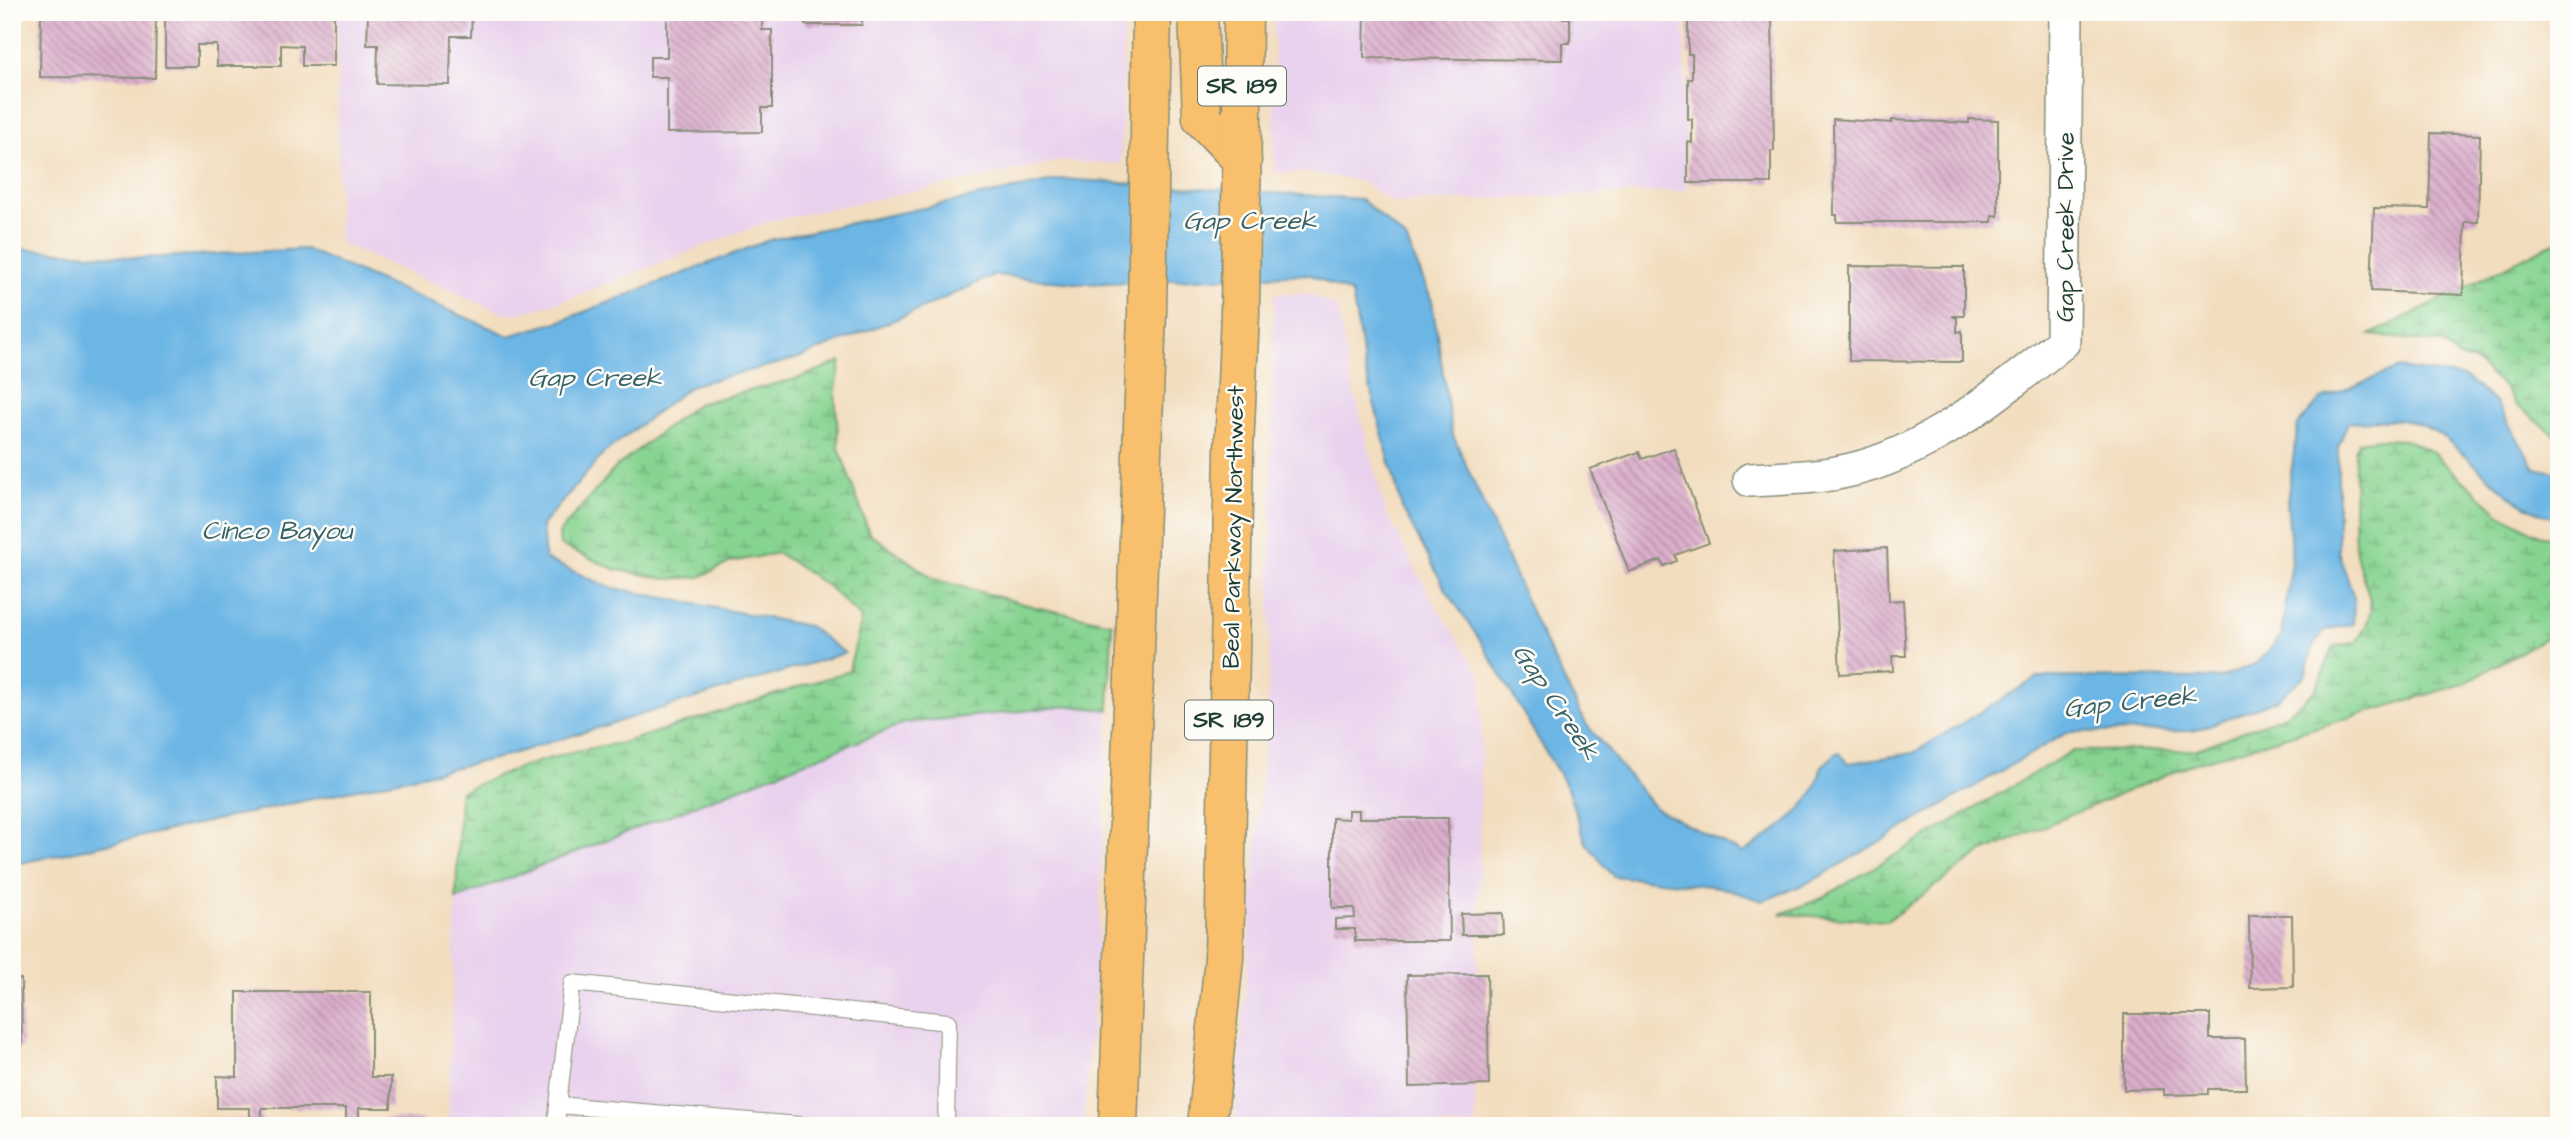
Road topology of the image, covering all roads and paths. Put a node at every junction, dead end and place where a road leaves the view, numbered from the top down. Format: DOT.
graph roads {
  1 [pos="1152,12"];
  2 [pos="1198,12"];
  3 [pos="1243,12"];
  4 [pos="2066,12"];
  5 [pos="1241,160"];
  6 [pos="1750,480"];
  7 [pos="558,1105"];
  8 [pos="556,1126"];
  9 [pos="812,1126"];
  10 [pos="946,1126"];
  11 [pos="1118,1126"];
  12 [pos="1207,1126"];
  1 -- 11 [label="main road"];
  2 -- 5 [label="main road"];
  3 -- 5 [label="main road, Beal Parkway Northwest / SR 189"];
  4 -- 6 [label="street, Gap Creek Drive"];
  5 -- 12 [label="main road, Beal Parkway Northwest / SR 189"];
  7 -- 8 [label="lane"];
  7 -- 9 [label="lane"];
  7 -- 10 [label="lane"];
}
